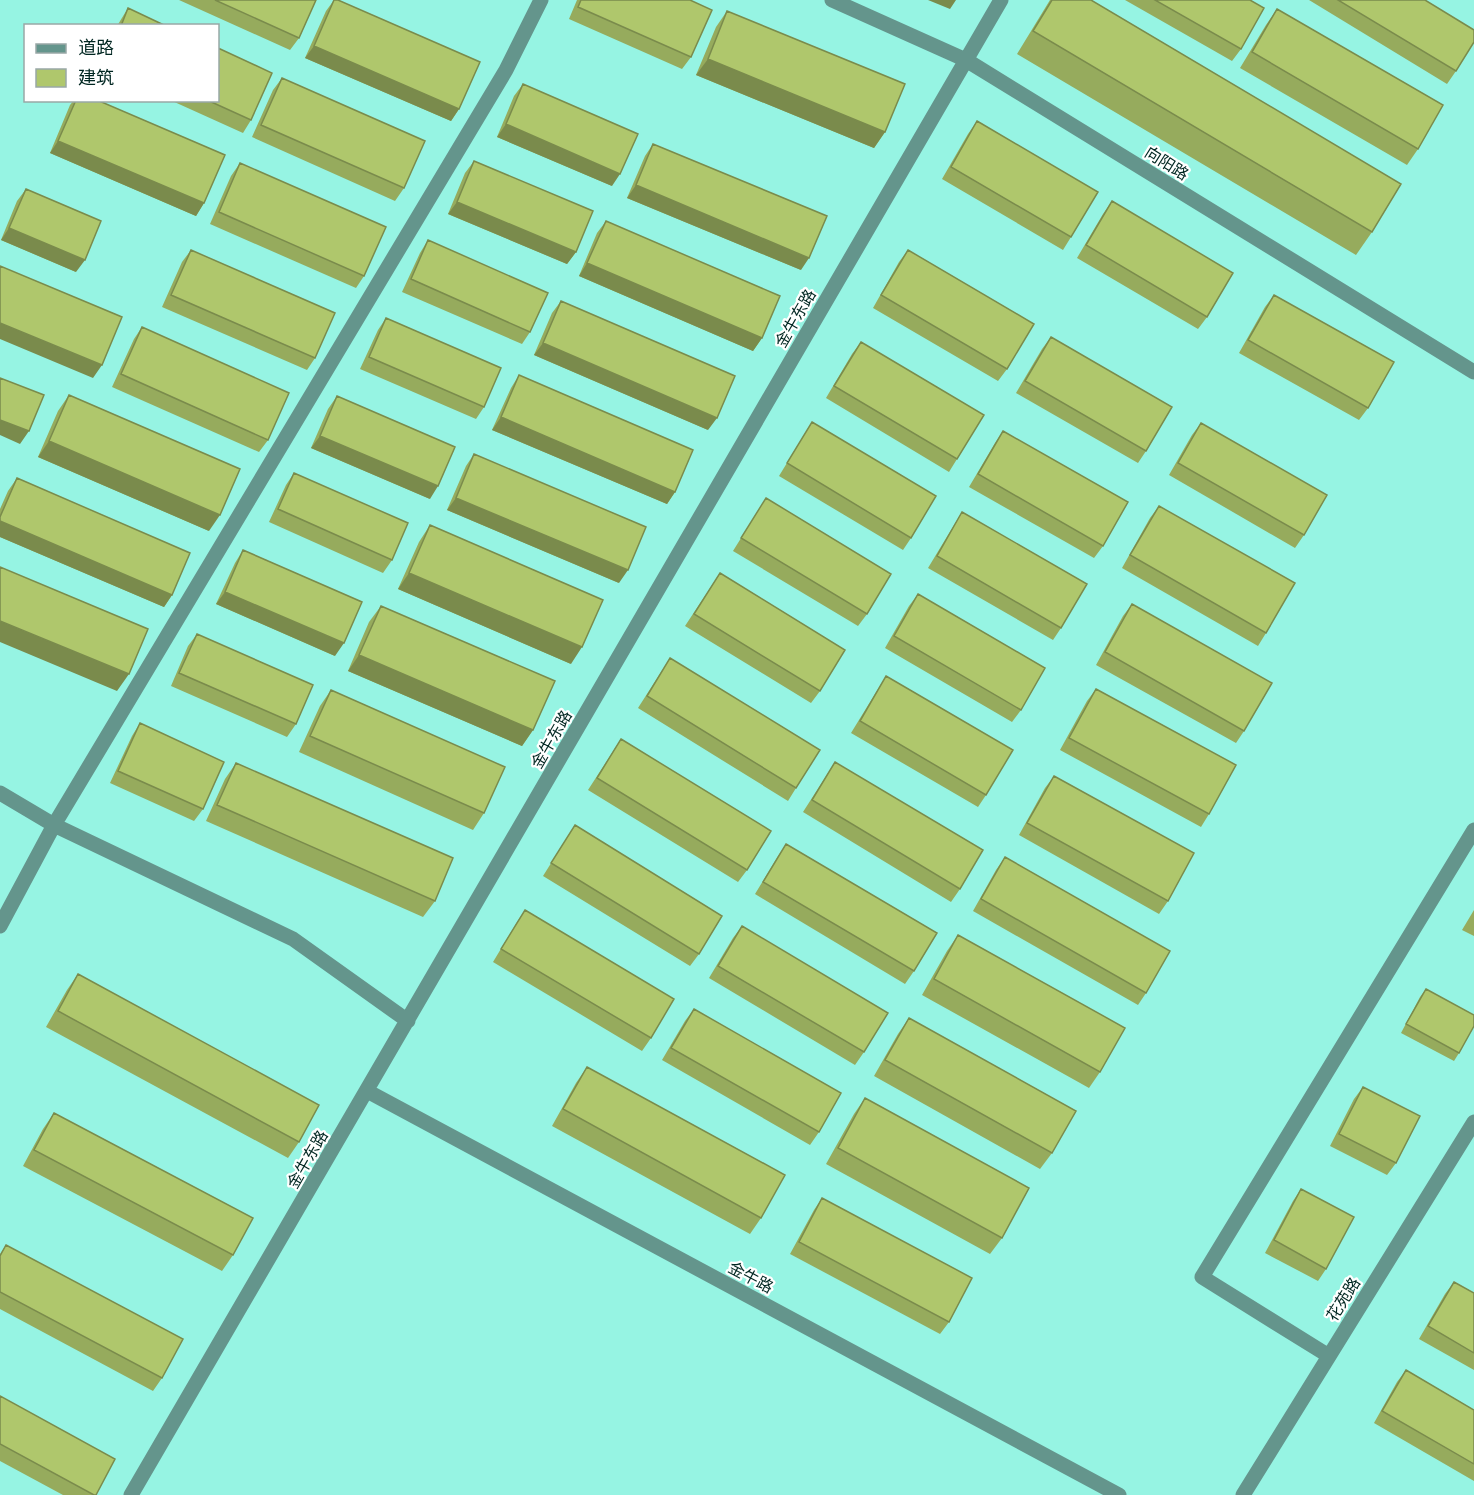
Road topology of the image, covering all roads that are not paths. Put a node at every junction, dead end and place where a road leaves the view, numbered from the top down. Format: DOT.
graph roads {
  1 [pos="541,0"];
  2 [pos="832,0"];
  3 [pos="1001,0"];
  4 [pos="966,60"];
  5 [pos="1474,372"];
  6 [pos="0,793"];
  7 [pos="54,825"];
  8 [pos="1474,830"];
  9 [pos="0,926"];
  10 [pos="408,1020"];
  11 [pos="367,1091"];
  12 [pos="1474,1122"];
  13 [pos="1329,1356"];
  14 [pos="131,1495"];
  15 [pos="1119,1495"];
  16 [pos="1243,1495"];
  1 -- 7 [label="street"];
  2 -- 4 [label="street, 向阳路"];
  3 -- 4 [label="street, 金牛东路"];
  4 -- 5 [label="street, 向阳路"];
  4 -- 10 [label="street, 金牛东路"];
  6 -- 7 [label="street"];
  7 -- 9 [label="street"];
  7 -- 10 [label="street"];
  8 -- 13 [label="street"];
  10 -- 11 [label="street, 金牛东路"];
  11 -- 14 [label="street, 金牛东路"];
  11 -- 15 [label="street, 金牛路"];
  12 -- 13 [label="street, 花苑路"];
  13 -- 16 [label="street, 花苑路"];
}
